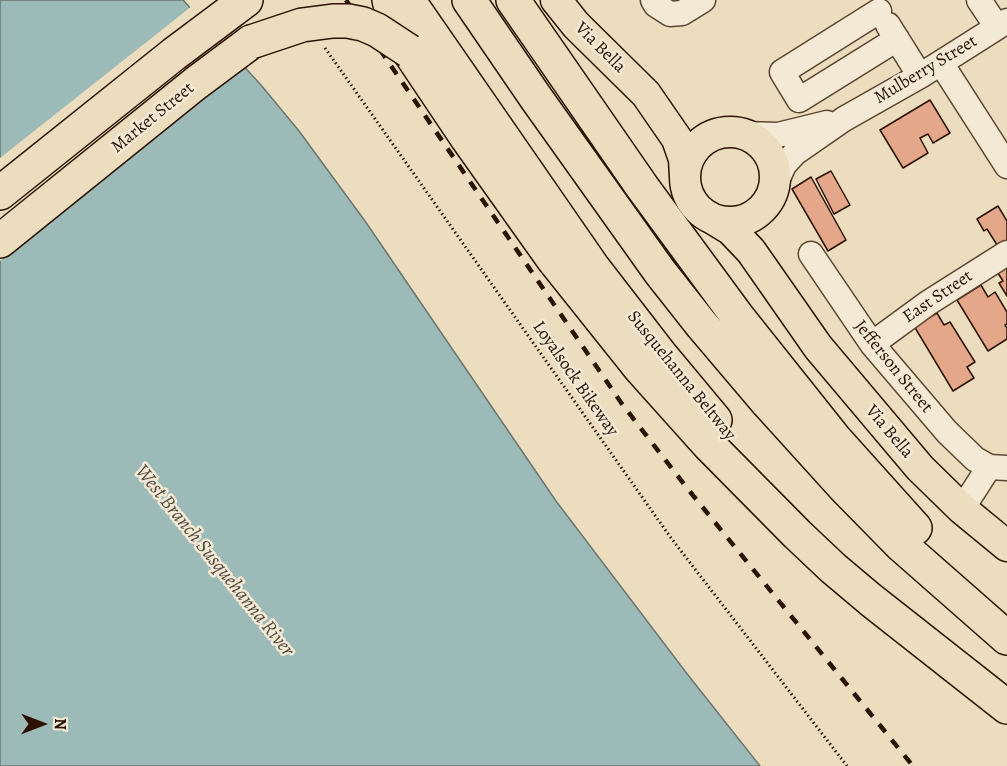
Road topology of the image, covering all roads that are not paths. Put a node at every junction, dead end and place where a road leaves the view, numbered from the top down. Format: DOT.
graph roads {
  1 [pos="246,0"];
  2 [pos="311,0"];
  3 [pos="389,0"];
  4 [pos="408,0"];
  5 [pos="469,0"];
  6 [pos="513,0"];
  7 [pos="556,0"];
  8 [pos="653,0"];
  9 [pos="703,0"];
  10 [pos="979,0"];
  11 [pos="876,3"];
  12 [pos="1002,24"];
  13 [pos="897,39"];
  14 [pos="251,42"];
  15 [pos="408,51"];
  16 [pos="941,63"];
  17 [pos="920,76"];
  18 [pos="646,94"];
  19 [pos="844,118"];
  20 [pos="739,133"];
  21 [pos="1007,166"];
  22 [pos="685,177"];
  23 [pos="0,194"];
  24 [pos="770,195"];
  25 [pos="708,216"];
  26 [pos="0,241"];
  27 [pos="1007,253"];
  28 [pos="811,254"];
  29 [pos="786,303"];
  30 [pos="872,344"];
  31 [pos="998,468"];
  32 [pos="962,509"];
  33 [pos="1007,546"];
  34 [pos="1007,626"];
  35 [pos="1007,638"];
  36 [pos="1007,707"];
  1 -- 23 [label="highway, Market Street"];
  2 -- 14 [label="highway, Market Street, bridge"];
  3 -- 15 [label="highway"];
  4 -- 36 [label="highway, Susquehanna Beltway"];
  5 -- 35 [label="highway"];
  6 -- 34 [label="highway"];
  7 -- 18 [label="main road, Via Bella"];
  8 -- 9 [label="street"];
  10 -- 12 [label="street"];
  11 -- 13 [label="street"];
  11 -- 13 [label="street"];
  12 -- 16 [label="street, Mulberry Street"];
  13 -- 17 [label="street"];
  14 -- 15 [label="highway, bridge"];
  14 -- 26 [label="highway, Market Street"];
  15 -- 36 [label="highway"];
  16 -- 17 [label="street, Mulberry Street"];
  16 -- 21 [label="street"];
  17 -- 19 [label="street, Mulberry Street"];
  18 -- 20 [label="main road, Via Bella"];
  18 -- 22 [label="main road, Via Bella"];
  19 -- 20 [label="street, Mulberry Street"];
  19 -- 24 [label="street, Mulberry Street"];
  20 -- 22 [label="main road"];
  20 -- 24 [label="main road"];
  22 -- 25 [label="main road"];
  24 -- 25 [label="main road"];
  24 -- 29 [label="main road, Via Bella"];
  25 -- 29 [label="main road, Via Bella"];
  27 -- 30 [label="street, East Street"];
  28 -- 30 [label="street, Jefferson Street"];
  29 -- 32 [label="main road, Via Bella"];
  30 -- 31 [label="street, Jefferson Street"];
  31 -- 32 [label="street"];
  32 -- 33 [label="main road, Via Bella"];
}
